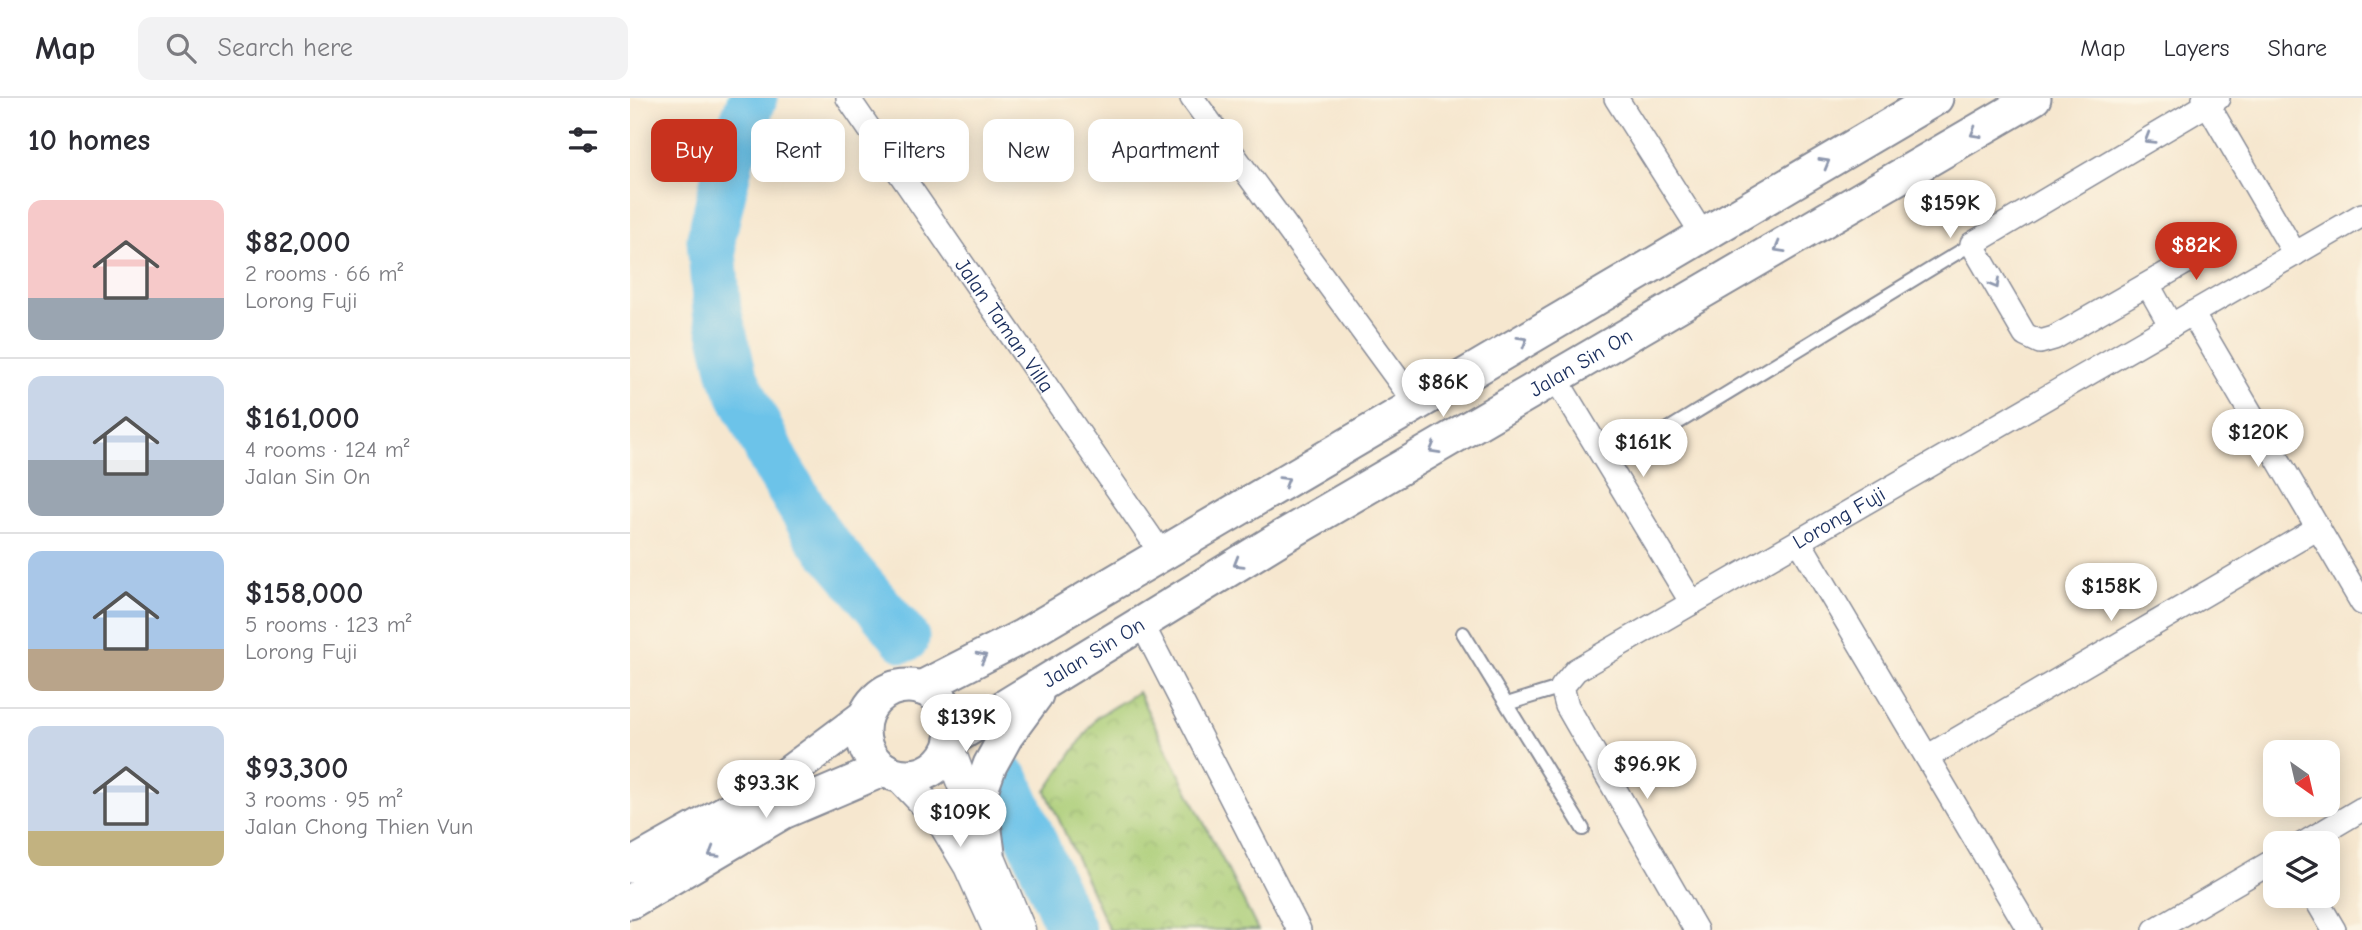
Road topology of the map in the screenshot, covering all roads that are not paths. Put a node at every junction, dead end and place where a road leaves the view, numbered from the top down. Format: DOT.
graph roads {
  1 [pos="848,98"];
  2 [pos="1192,98"];
  3 [pos="1616,98"];
  4 [pos="2034,98"];
  5 [pos="1931,99"];
  6 [pos="2210,100"];
  7 [pos="2362,215"];
  8 [pos="1703,235"];
  9 [pos="2222,241"];
  10 [pos="1972,244"];
  11 [pos="2295,254"];
  12 [pos="2148,285"];
  13 [pos="2192,313"];
  14 [pos="2171,326"];
  15 [pos="1556,379"];
  16 [pos="1416,404"];
  17 [pos="1609,465"];
  18 [pos="2318,528"];
  19 [pos="1799,541"];
  20 [pos="1162,554"];
  21 [pos="1692,603"];
  22 [pos="2362,603"];
  23 [pos="1142,622"];
  24 [pos="1463,633"];
  25 [pos="1045,682"];
  26 [pos="1562,687"];
  27 [pos="921,688"];
  28 [pos="1507,704"];
  29 [pos="865,716"];
  30 [pos="951,743"];
  31 [pos="1927,757"];
  32 [pos="890,771"];
  33 [pos="2362,809"];
  34 [pos="1583,830"];
  35 [pos="2325,831"];
  36 [pos="988,853"];
  37 [pos="630,866"];
  38 [pos="2263,867"];
  39 [pos="630,902"];
  40 [pos="2321,908"];
  41 [pos="998,930"];
  42 [pos="1020,930"];
  43 [pos="1299,930"];
  44 [pos="1696,930"];
  45 [pos="2029,930"];
  46 [pos="2155,930"];
  47 [pos="2334,930"];
  1 -- 20 [label="street, Jalan Taman Villa"];
  2 -- 16 [label="street"];
  3 -- 8 [label="street"];
  4 -- 15 [label="main road, Jalan Sin On, one-way"];
  8 -- 5 [label="main road, one-way"];
  6 -- 10 [label="street, one-way"];
  6 -- 11 [label="street"];
  7 -- 11 [label="street, Lorong Fuji"];
  16 -- 8 [label="main road, one-way"];
  9 -- 12 [label="street"];
  10 -- 12 [label="street, one-way"];
  10 -- 17 [label="lane"];
  11 -- 13 [label="street, Lorong Fuji"];
  12 -- 14 [label="street"];
  13 -- 14 [label="street, Lorong Fuji"];
  13 -- 18 [label="street"];
  14 -- 19 [label="street, Lorong Fuji"];
  15 -- 17 [label="street"];
  15 -- 23 [label="main road, Jalan Sin On, one-way"];
  20 -- 16 [label="main road, one-way"];
  17 -- 21 [label="street"];
  18 -- 22 [label="street"];
  18 -- 31 [label="street"];
  19 -- 21 [label="street, Lorong Fuji"];
  19 -- 31 [label="street"];
  27 -- 20 [label="main road, one-way"];
  21 -- 26 [label="street, Lorong Fuji"];
  23 -- 25 [label="main road, Jalan Sin On"];
  23 -- 43 [label="street"];
  24 -- 28 [label="lane"];
  25 -- 30 [label="main road, Jalan Sin On"];
  25 -- 36 [label="main road"];
  26 -- 28 [label="lane"];
  26 -- 44 [label="street"];
  27 -- 29 [label="main road"];
  27 -- 30 [label="main road"];
  28 -- 34 [label="lane"];
  29 -- 32 [label="main road"];
  29 -- 37 [label="main road"];
  30 -- 32 [label="main road"];
  30 -- 36 [label="street"];
  31 -- 45 [label="street"];
  32 -- 39 [label="main road, one-way"];
  32 -- 41 [label="street"];
  33 -- 35 [label="street"];
  36 -- 42 [label="street"];
  38 -- 46 [label="street"];
  40 -- 47 [label="street"];
}
